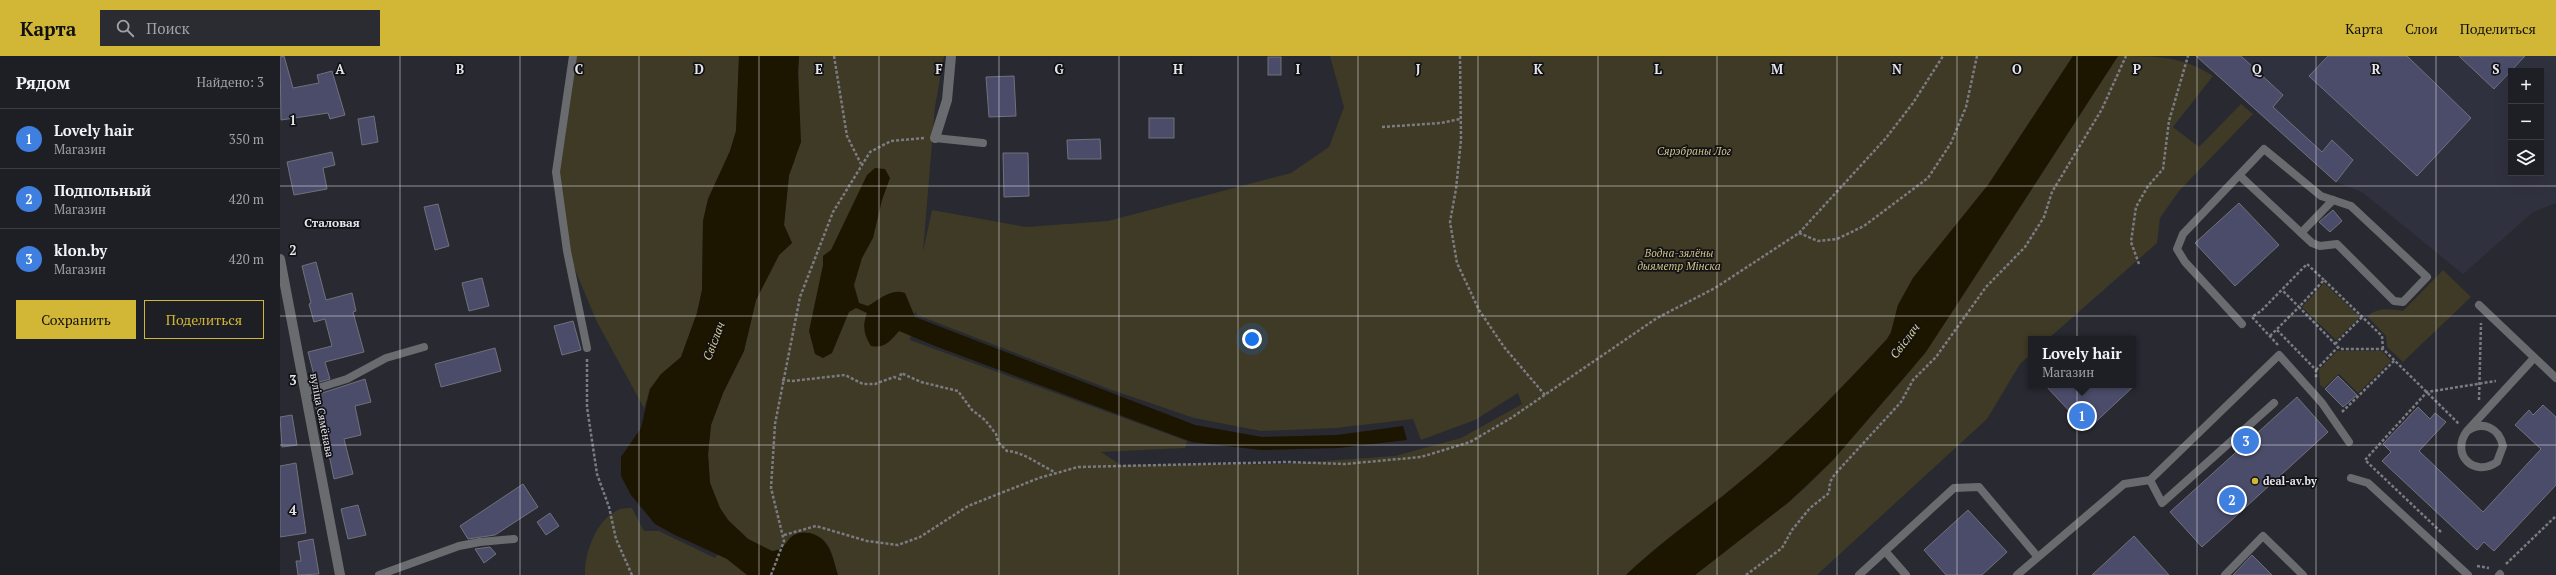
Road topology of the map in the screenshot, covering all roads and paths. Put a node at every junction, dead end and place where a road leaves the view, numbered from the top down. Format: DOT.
graph roads {
  1 [pos="573,56"];
  2 [pos="834,56"];
  3 [pos="952,56"];
  4 [pos="1460,56"];
  5 [pos="1943,56"];
  6 [pos="1977,56"];
  7 [pos="2126,56"];
  8 [pos="2188,56"];
  9 [pos="1460,119"];
  10 [pos="1382,127"];
  11 [pos="936,138"];
  12 [pos="983,143"];
  13 [pos="861,164"];
  14 [pos="2239,175"];
  15 [pos="2332,200"];
  16 [pos="1799,233"];
  17 [pos="2301,234"];
  18 [pos="280,260"];
  19 [pos="2139,264"];
  20 [pos="2324,280"];
  21 [pos="2282,290"];
  22 [pos="2480,306"];
  23 [pos="2299,307"];
  24 [pos="2362,317"];
  25 [pos="2242,324"];
  26 [pos="2277,330"];
  27 [pos="2270,336"];
  28 [pos="2335,344"];
  29 [pos="424,346"];
  30 [pos="2338,347"];
  31 [pos="587,348"];
  32 [pos="2281,348"];
  33 [pos="2384,349"];
  34 [pos="2534,358"];
  35 [pos="2395,360"];
  36 [pos="2316,370"];
  37 [pos="2514,378"];
  38 [pos="2556,378"];
  39 [pos="782,380"];
  40 [pos="2312,381"];
  41 [pos="2480,384"];
  42 [pos="305,392"];
  43 [pos="2427,392"];
  44 [pos="1545,395"];
  45 [pos="2274,403"];
  46 [pos="2338,407"];
  47 [pos="2479,418"];
  48 [pos="2466,431"];
  49 [pos="2349,442"];
  50 [pos="1055,472"];
  51 [pos="2351,478"];
  52 [pos="2150,480"];
  53 [pos="2556,516"];
  54 [pos="2444,534"];
  55 [pos="784,535"];
  56 [pos="514,539"];
  57 [pos="1885,551"];
  58 [pos="2037,556"];
  59 [pos="2472,561"];
  60 [pos="2494,567"];
  61 [pos="2500,572"];
  62 [pos="340,575"];
  63 [pos="379,575"];
  64 [pos="632,575"];
  65 [pos="771,575"];
  66 [pos="1746,575"];
  67 [pos="1858,575"];
  68 [pos="1906,575"];
  69 [pos="2017,575"];
  70 [pos="2226,575"];
  71 [pos="2303,575"];
  72 [pos="2468,575"];
  1 -- 31 [label="lane"];
  2 -- 13 [label="path"];
  3 -- 11 [label="street"];
  4 -- 9 [label="path"];
  5 -- 16 [label="path"];
  6 -- 16 [label="path"];
  7 -- 66 [label="path"];
  8 -- 19 [label="path"];
  9 -- 10 [label="path"];
  9 -- 44 [label="path"];
  11 -- 12 [label="lane"];
  11 -- 13 [label="path"];
  13 -- 39 [label="path"];
  14 -- 15 [label="lane"];
  14 -- 17 [label="lane"];
  14 -- 25 [label="lane"];
  15 -- 17 [label="lane"];
  15 -- 17 [label="lane"];
  16 -- 44 [label="path"];
  18 -- 42 [label="street, вуліца Сямёнава"];
  20 -- 21 [label="path"];
  20 -- 23 [label="path"];
  20 -- 24 [label="path"];
  21 -- 23 [label="path"];
  21 -- 27 [label="path"];
  22 -- 34 [label="lane"];
  22 -- 41 [label="path"];
  23 -- 26 [label="path"];
  23 -- 28 [label="path"];
  24 -- 28 [label="path"];
  24 -- 33 [label="path"];
  26 -- 27 [label="path"];
  26 -- 36 [label="path"];
  27 -- 32 [label="path"];
  28 -- 30 [label="path"];
  29 -- 42 [label="lane"];
  30 -- 33 [label="path"];
  30 -- 36 [label="path"];
  31 -- 64 [label="path"];
  33 -- 35 [label="path"];
  34 -- 37 [label="lane"];
  34 -- 38 [label="lane"];
  35 -- 43 [label="path"];
  35 -- 46 [label="path"];
  36 -- 40 [label="path"];
  37 -- 41 [label="path"];
  37 -- 47 [label="lane"];
  39 -- 50 [label="path"];
  39 -- 55 [label="path"];
  41 -- 43 [label="path"];
  41 -- 47 [label="path"];
  42 -- 62 [label="street, вуліца Сямёнава"];
  43 -- 48 [label="path"];
  43 -- 54 [label="path"];
  44 -- 50 [label="path"];
  45 -- 52 [label="lane"];
  47 -- 48 [label="lane"];
  48 -- 48 [label="lane"];
  49 -- 52 [label="lane"];
  50 -- 55 [label="path"];
  51 -- 72 [label="lane"];
  52 -- 58 [label="lane"];
  53 -- 61 [label="path"];
  55 -- 65 [label="path"];
  56 -- 63 [label="lane"];
  57 -- 58 [label="lane"];
  57 -- 67 [label="lane"];
  57 -- 68 [label="lane"];
  58 -- 69 [label="lane"];
  59 -- 60 [label="path"];
  70 -- 71 [label="lane"];
}
